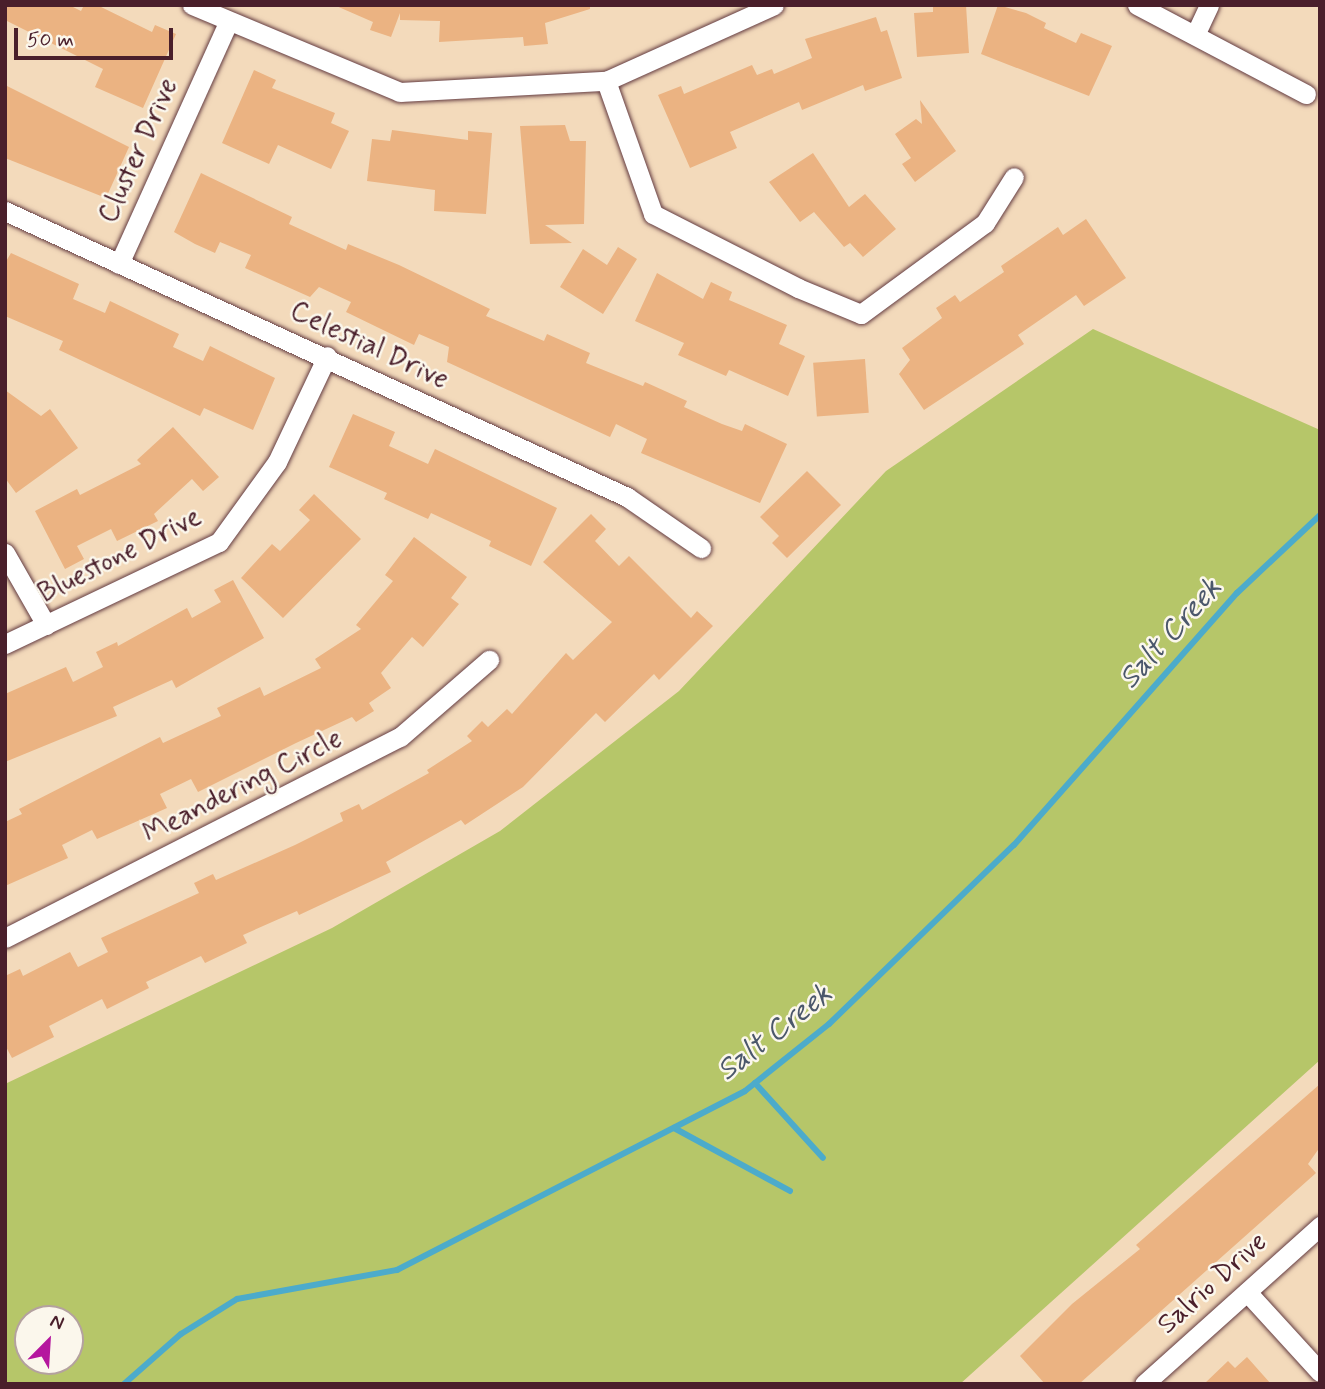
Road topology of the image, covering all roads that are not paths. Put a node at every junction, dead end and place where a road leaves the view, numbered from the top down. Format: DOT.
graph roads {
  1 [pos="192,5"];
  2 [pos="774,5"];
  3 [pos="1137,5"];
  4 [pos="1209,5"];
  5 [pos="228,23"];
  6 [pos="1196,33"];
  7 [pos="606,81"];
  8 [pos="1306,94"];
  9 [pos="1014,177"];
  10 [pos="5,211"];
  11 [pos="119,264"];
  12 [pos="327,356"];
  13 [pos="701,548"];
  14 [pos="5,553"];
  15 [pos="46,625"];
  16 [pos="5,644"];
  17 [pos="489,660"];
  18 [pos="5,938"];
  19 [pos="1320,1226"];
  20 [pos="1247,1292"];
  21 [pos="1320,1372"];
  22 [pos="1144,1384"];
  1 -- 5 [label="street"];
  2 -- 7 [label="street"];
  3 -- 6 [label="street"];
  4 -- 6 [label="street"];
  5 -- 7 [label="street"];
  5 -- 11 [label="street, Cluster Drive"];
  6 -- 8 [label="street"];
  7 -- 9 [label="street"];
  10 -- 11 [label="street, Celestial Drive"];
  11 -- 12 [label="street, Celestial Drive"];
  12 -- 13 [label="street, Celestial Drive"];
  12 -- 15 [label="street, Bluestone Drive"];
  14 -- 15 [label="street"];
  15 -- 16 [label="street, Bluestone Drive"];
  17 -- 18 [label="street, Meandering Circle"];
  19 -- 20 [label="street, Salrio Drive"];
  20 -- 21 [label="street"];
  20 -- 22 [label="street, Salrio Drive"];
}
